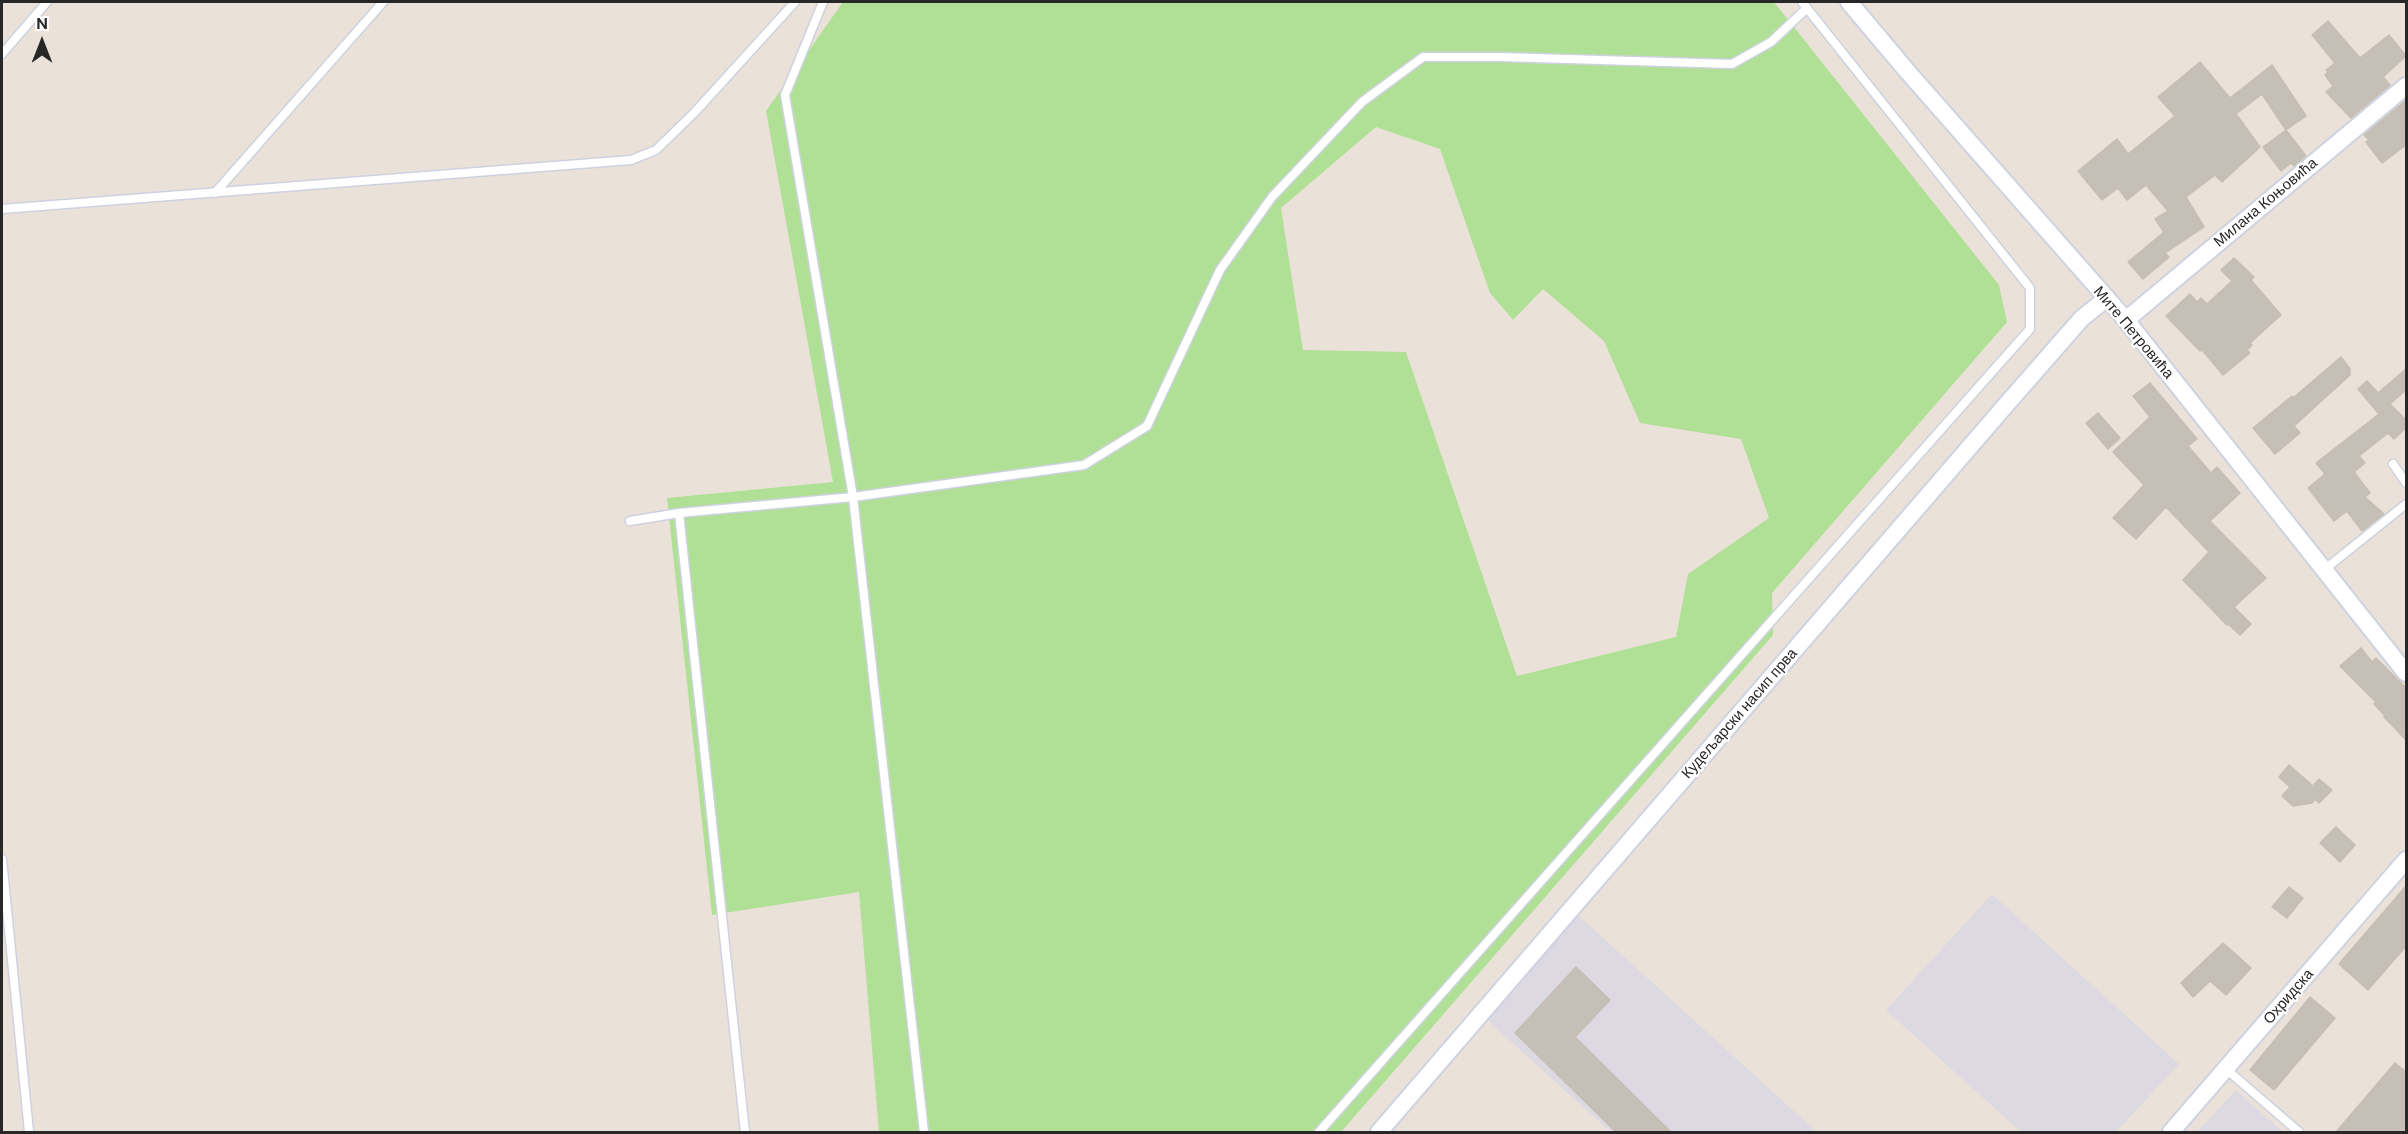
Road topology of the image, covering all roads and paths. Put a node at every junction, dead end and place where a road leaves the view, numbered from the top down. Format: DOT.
graph roads {
  1 [pos="47,2"];
  2 [pos="383,2"];
  3 [pos="795,2"];
  4 [pos="823,2"];
  5 [pos="1849,2"];
  6 [pos="1805,5"];
  7 [pos="2,54"];
  8 [pos="2406,86"];
  9 [pos="215,193"];
  10 [pos="2,209"];
  11 [pos="2106,299"];
  12 [pos="2126,320"];
  13 [pos="2393,464"];
  14 [pos="2406,483"];
  15 [pos="853,497"];
  16 [pos="2406,504"];
  17 [pos="679,513"];
  18 [pos="630,521"];
  19 [pos="2324,570"];
  20 [pos="2406,673"];
  21 [pos="2,859"];
  22 [pos="2406,861"];
  23 [pos="2226,1069"];
  24 [pos="29,1132"];
  25 [pos="744,1132"];
  26 [pos="924,1132"];
  27 [pos="1319,1132"];
  28 [pos="1379,1132"];
  29 [pos="2171,1132"];
  30 [pos="2299,1132"];
  1 -- 7 [label="lane"];
  2 -- 9 [label="lane"];
  3 -- 9 [label="lane"];
  4 -- 15 [label="lane"];
  5 -- 11 [label="street, Мите Петровића"];
  6 -- 15 [label="lane"];
  6 -- 27 [label="lane"];
  8 -- 12 [label="street, Милана Коњовића"];
  9 -- 10 [label="lane"];
  11 -- 12 [label="street, Мите Петровића"];
  11 -- 28 [label="street, Кудељарски насип прва"];
  12 -- 19 [label="street, Мите Петровића"];
  13 -- 14 [label="lane"];
  15 -- 17 [label="lane"];
  15 -- 26 [label="lane"];
  16 -- 19 [label="lane"];
  17 -- 18 [label="lane"];
  17 -- 25 [label="lane"];
  19 -- 20 [label="street, Мите Петровића"];
  21 -- 24 [label="lane"];
  22 -- 23 [label="street, Охридска"];
  23 -- 29 [label="street, Охридска"];
  23 -- 30 [label="lane"];
}
